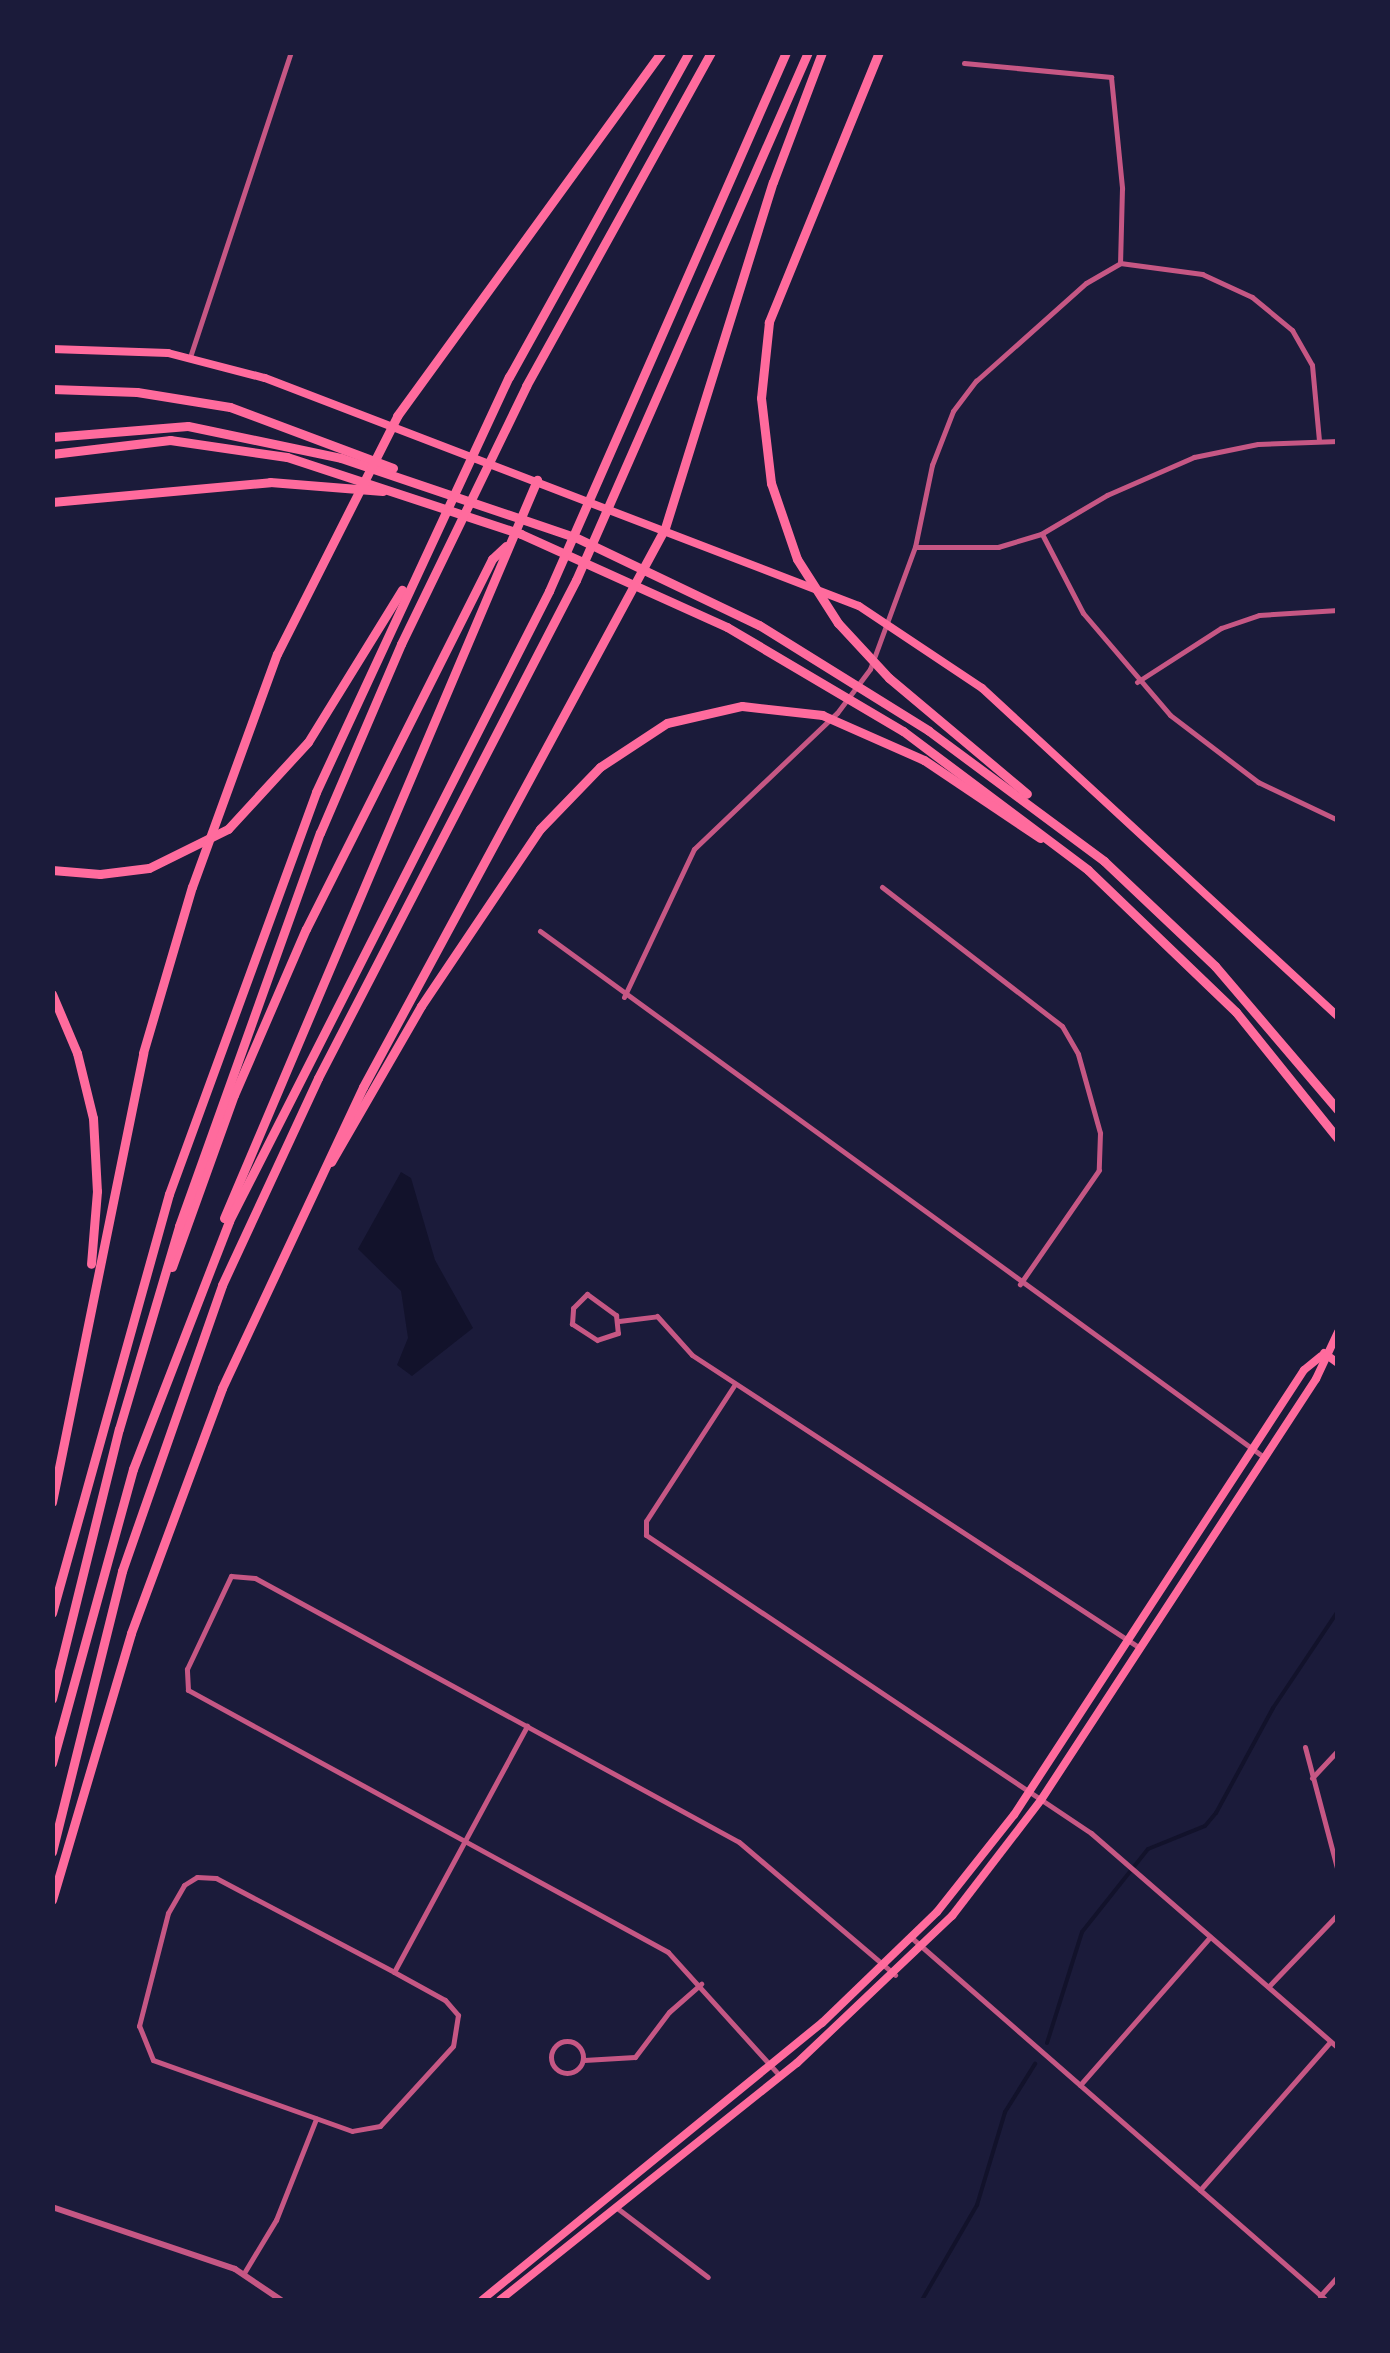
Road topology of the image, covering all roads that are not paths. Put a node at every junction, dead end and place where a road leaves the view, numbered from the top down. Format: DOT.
graph roads {
  1 [pos="291,52"];
  2 [pos="661,52"];
  3 [pos="689,52"];
  4 [pos="711,52"];
  5 [pos="786,52"];
  6 [pos="808,52"];
  7 [pos="822,52"];
  8 [pos="878,52"];
  9 [pos="964,63"];
  10 [pos="1120,262"];
  11 [pos="52,349"];
  12 [pos="190,357"];
  13 [pos="52,389"];
  14 [pos="392,425"];
  15 [pos="52,437"];
  16 [pos="1319,440"];
  17 [pos="1338,441"];
  18 [pos="52,454"];
  19 [pos="537,480"];
  20 [pos="427,484"];
  21 [pos="406,494"];
  22 [pos="52,502"];
  23 [pos="666,528"];
  24 [pos="1041,534"];
  25 [pos="506,546"];
  26 [pos="916,547"];
  27 [pos="410,580"];
  28 [pos="1338,610"];
  29 [pos="889,622"];
  30 [pos="1138,682"];
  31 [pos="1338,820"];
  32 [pos="1080,842"];
  33 [pos="1070,855"];
  34 [pos="52,870"];
  35 [pos="882,887"];
  36 [pos="540,932"];
  37 [pos="52,994"];
  38 [pos="624,997"];
  39 [pos="1338,1017"];
  40 [pos="1338,1110"];
  41 [pos="1338,1139"];
  42 [pos="323,1172"];
  43 [pos="211,1264"];
  44 [pos="1020,1284"];
  45 [pos="90,1295"];
  46 [pos="619,1322"];
  47 [pos="1338,1332"];
  48 [pos="144,1342"];
  49 [pos="1324,1353"];
  50 [pos="1338,1363"];
  51 [pos="735,1384"];
  52 [pos="1252,1450"];
  53 [pos="1265,1458"];
  54 [pos="52,1502"];
  55 [pos="1213,1510"];
  56 [pos="1226,1518"];
  57 [pos="52,1613"];
  58 [pos="1128,1640"];
  59 [pos="1140,1648"];
  60 [pos="52,1698"];
  61 [pos="527,1726"];
  62 [pos="1305,1747"];
  63 [pos="1338,1750"];
  64 [pos="52,1763"];
  65 [pos="1312,1778"];
  66 [pos="1029,1793"];
  67 [pos="1041,1800"];
  68 [pos="464,1841"];
  69 [pos="52,1852"];
  70 [pos="1338,1872"];
  71 [pos="52,1900"];
  72 [pos="1338,1914"];
  73 [pos="1211,1936"];
  74 [pos="913,1939"];
  75 [pos="923,1948"];
  76 [pos="886,1966"];
  77 [pos="394,1972"];
  78 [pos="895,1975"];
  79 [pos="701,1984"];
  80 [pos="1269,1986"];
  81 [pos="1331,2042"];
  82 [pos="1338,2048"];
  83 [pos="584,2060"];
  84 [pos="771,2066"];
  85 [pos="780,2076"];
  86 [pos="1080,2085"];
  87 [pos="316,2118"];
  88 [pos="1200,2190"];
  89 [pos="615,2206"];
  90 [pos="52,2207"];
  91 [pos="560,2232"];
  92 [pos="570,2242"];
  93 [pos="244,2274"];
  94 [pos="1338,2276"];
  95 [pos="708,2278"];
  96 [pos="1323,2298"];
  97 [pos="282,2300"];
  98 [pos="482,2300"];
  99 [pos="500,2300"];
  1 -- 12 [label="street"];
  2 -- 14 [label="highway"];
  3 -- 27 [label="highway"];
  4 -- 48 [label="highway"];
  5 -- 43 [label="highway"];
  6 -- 69 [label="highway"];
  7 -- 23 [label="highway"];
  8 -- 32 [label="highway"];
  9 -- 10 [label="street"];
  10 -- 16 [label="street"];
  10 -- 26 [label="street"];
  11 -- 12 [label="main road"];
  12 -- 14 [label="main road"];
  13 -- 20 [label="highway"];
  14 -- 19 [label="main road"];
  14 -- 45 [label="highway"];
  15 -- 20 [label="highway"];
  16 -- 17 [label="street"];
  16 -- 24 [label="street"];
  18 -- 21 [label="highway"];
  19 -- 23 [label="main road"];
  19 -- 25 [label="highway"];
  20 -- 32 [label="highway"];
  21 -- 22 [label="highway"];
  21 -- 33 [label="highway"];
  23 -- 29 [label="main road"];
  23 -- 42 [label="highway"];
  24 -- 26 [label="street"];
  24 -- 30 [label="street"];
  25 -- 43 [label="highway"];
  25 -- 48 [label="highway"];
  26 -- 29 [label="street"];
  27 -- 34 [label="highway"];
  27 -- 57 [label="highway"];
  28 -- 30 [label="street"];
  29 -- 38 [label="street"];
  29 -- 39 [label="main road"];
  30 -- 31 [label="street"];
  32 -- 40 [label="highway"];
  33 -- 41 [label="highway"];
  33 -- 42 [label="highway"];
  35 -- 44 [label="street"];
  36 -- 38 [label="street"];
  37 -- 45 [label="highway"];
  38 -- 44 [label="street"];
  42 -- 71 [label="highway"];
  43 -- 64 [label="highway"];
  44 -- 52 [label="street"];
  45 -- 54 [label="highway"];
  46 -- 46 [label="street"];
  46 -- 51 [label="street"];
  47 -- 49 [label="main road"];
  48 -- 60 [label="highway"];
  49 -- 50 [label="main road"];
  49 -- 52 [label="main road"];
  49 -- 53 [label="main road"];
  51 -- 58 [label="street"];
  51 -- 66 [label="street"];
  52 -- 53 [label="street"];
  52 -- 55 [label="main road"];
  53 -- 56 [label="main road"];
  55 -- 56 [label="main road"];
  55 -- 58 [label="main road"];
  56 -- 59 [label="main road"];
  58 -- 59 [label="street"];
  58 -- 66 [label="main road"];
  59 -- 67 [label="main road"];
  61 -- 68 [label="street"];
  61 -- 68 [label="street"];
  61 -- 76 [label="street"];
  62 -- 65 [label="street"];
  63 -- 65 [label="street"];
  65 -- 70 [label="street"];
  66 -- 67 [label="street"];
  66 -- 74 [label="main road"];
  67 -- 73 [label="street"];
  67 -- 75 [label="main road"];
  68 -- 77 [label="street"];
  68 -- 79 [label="street"];
  72 -- 80 [label="street"];
  73 -- 80 [label="street"];
  73 -- 86 [label="street"];
  74 -- 75 [label="street"];
  74 -- 76 [label="main road"];
  75 -- 78 [label="main road"];
  75 -- 86 [label="street"];
  76 -- 78 [label="street"];
  76 -- 84 [label="main road"];
  77 -- 87 [label="street"];
  77 -- 87 [label="street"];
  78 -- 85 [label="main road"];
  79 -- 83 [label="street"];
  79 -- 84 [label="street"];
  80 -- 81 [label="street"];
  81 -- 82 [label="street"];
  81 -- 88 [label="street"];
  83 -- 83 [label="street"];
  84 -- 85 [label="street"];
  84 -- 91 [label="main road"];
  85 -- 89 [label="main road"];
  86 -- 88 [label="street"];
  87 -- 93 [label="street"];
  88 -- 96 [label="street"];
  89 -- 92 [label="main road"];
  89 -- 95 [label="street"];
  90 -- 93 [label="street"];
  91 -- 92 [label="main road"];
  91 -- 98 [label="main road"];
  92 -- 99 [label="main road"];
  93 -- 97 [label="street"];
  94 -- 96 [label="street"];
}
